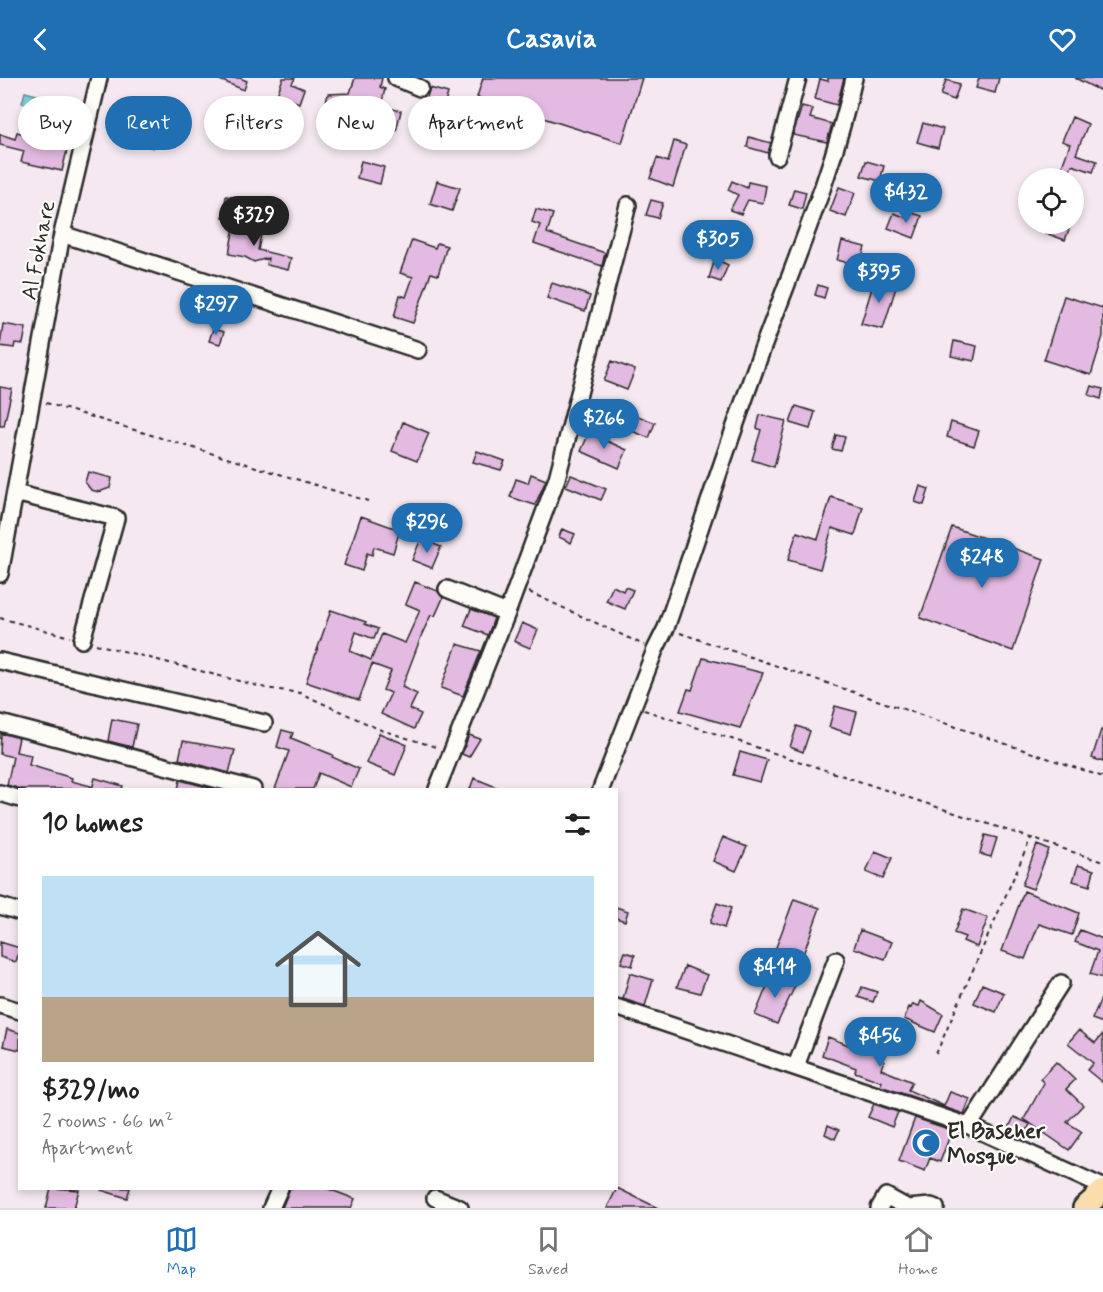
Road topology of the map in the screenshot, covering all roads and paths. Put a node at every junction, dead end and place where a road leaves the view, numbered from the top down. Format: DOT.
graph roads {
  1 [pos="99,78"];
  2 [pos="396,78"];
  3 [pos="798,78"];
  4 [pos="854,78"];
  5 [pos="420,88"];
  6 [pos="777,156"];
  7 [pos="628,206"];
  8 [pos="62,234"];
  9 [pos="418,350"];
  10 [pos="32,399"];
  11 [pos="15,493"];
  12 [pos="368,501"];
  13 [pos="0,574"];
  14 [pos="516,586"];
  15 [pos="447,589"];
  16 [pos="507,613"];
  17 [pos="0,618"];
  18 [pos="666,628"];
  19 [pos="82,640"];
  20 [pos="655,650"];
  21 [pos="0,661"];
  22 [pos="633,707"];
  23 [pos="0,723"];
  24 [pos="264,723"];
  25 [pos="451,753"];
  26 [pos="1103,777"];
  27 [pos="249,788"];
  28 [pos="437,788"];
  29 [pos="601,788"];
  30 [pos="0,794"];
  31 [pos="18,798"];
  32 [pos="1031,838"];
  33 [pos="1103,862"];
  34 [pos="0,906"];
  35 [pos="18,911"];
  36 [pos="836,960"];
  37 [pos="1061,983"];
  38 [pos="0,1005"];
  39 [pos="618,1008"];
  40 [pos="18,1010"];
  41 [pos="936,1054"];
  42 [pos="796,1066"];
  43 [pos="969,1126"];
  44 [pos="1103,1189"];
  45 [pos="279,1190"];
  46 [pos="435,1198"];
  47 [pos="271,1208"];
  48 [pos="460,1208"];
  49 [pos="879,1208"];
  50 [pos="936,1208"];
  51 [pos="1084,1208"];
  1 -- 8 [label="street, Al Fokhare"];
  2 -- 5 [label="street"];
  3 -- 6 [label="street"];
  4 -- 18 [label="street"];
  7 -- 14 [label="street"];
  8 -- 9 [label="street"];
  8 -- 10 [label="street, Al Fokhare"];
  10 -- 11 [label="street, Al Fokhare"];
  10 -- 12 [label="path"];
  11 -- 13 [label="street, Al Fokhare"];
  11 -- 19 [label="street"];
  14 -- 16 [label="street"];
  14 -- 20 [label="path"];
  15 -- 16 [label="street"];
  16 -- 25 [label="street"];
  17 -- 19 [label="path"];
  18 -- 20 [label="street"];
  18 -- 26 [label="path"];
  19 -- 25 [label="path"];
  20 -- 22 [label="street"];
  21 -- 24 [label="street"];
  22 -- 29 [label="street"];
  22 -- 32 [label="path"];
  23 -- 27 [label="street"];
  25 -- 28 [label="street"];
  30 -- 31 [label="street"];
  32 -- 33 [label="path"];
  32 -- 41 [label="path"];
  34 -- 35 [label="street"];
  36 -- 42 [label="street"];
  37 -- 43 [label="street"];
  38 -- 40 [label="street"];
  39 -- 42 [label="street"];
  42 -- 43 [label="street"];
  43 -- 44 [label="street"];
  44 -- 51 [label="highway"];
  45 -- 47 [label="street"];
  46 -- 48 [label="street"];
  49 -- 50 [label="street"];
}
